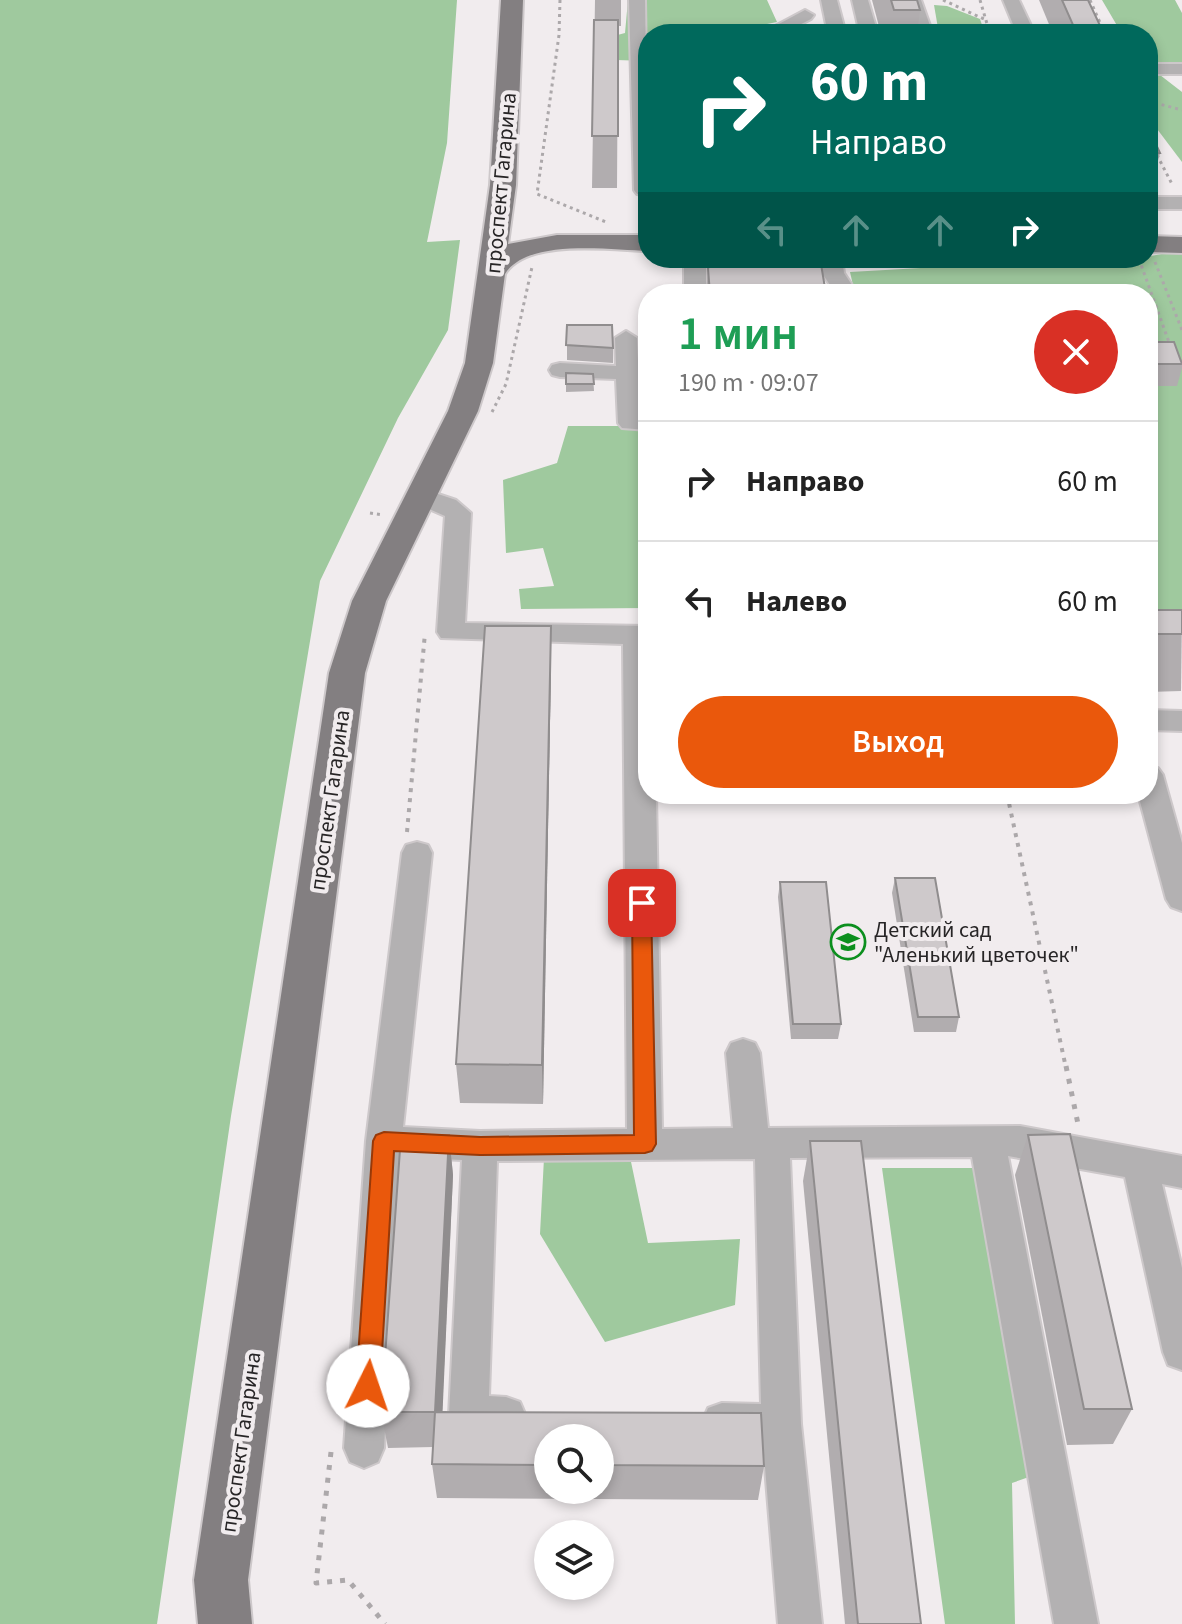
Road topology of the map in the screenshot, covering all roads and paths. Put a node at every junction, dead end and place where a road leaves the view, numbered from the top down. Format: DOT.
graph roads {
  1 [pos="512,0"];
  2 [pos="560,0"];
  3 [pos="637,0"];
  4 [pos="829,0"];
  5 [pos="860,0"];
  6 [pos="913,0"];
  7 [pos="943,0"];
  8 [pos="980,0"];
  9 [pos="1011,0"];
  10 [pos="1090,0"];
  11 [pos="805,15"];
  12 [pos="986,20"];
  13 [pos="639,24"];
  14 [pos="788,24"];
  15 [pos="835,24"];
  16 [pos="866,24"];
  17 [pos="921,24"];
  18 [pos="987,24"];
  19 [pos="1022,24"];
  20 [pos="1101,24"];
  21 [pos="1158,69"];
  22 [pos="1182,69"];
  23 [pos="1158,71"];
  24 [pos="1182,84"];
  25 [pos="1158,104"];
  26 [pos="1182,110"];
  27 [pos="1158,157"];
  28 [pos="503,185"];
  29 [pos="1158,203"];
  30 [pos="1182,203"];
  31 [pos="608,222"];
  32 [pos="585,242"];
  33 [pos="638,243"];
  34 [pos="1182,245"];
  35 [pos="1158,249"];
  36 [pos="1157,268"];
  37 [pos="493,271"];
  38 [pos="1158,311"];
  39 [pos="1182,330"];
  40 [pos="626,338"];
  41 [pos="1171,348"];
  42 [pos="638,369"];
  43 [pos="560,370"];
  44 [pos="638,423"];
  45 [pos="420,496"];
  46 [pos="638,635"];
  47 [pos="1158,720"];
  48 [pos="1182,721"];
  49 [pos="644,804"];
  50 [pos="1009,804"];
  51 [pos="1156,804"];
  52 [pos="417,853"];
  53 [pos="1182,899"];
  54 [pos="743,1053"];
  55 [pos="384,1141"];
  56 [pos="987,1141"];
  57 [pos="762,1143"];
  58 [pos="645,1144"];
  59 [pos="480,1146"];
  60 [pos="1084,1153"];
  61 [pos="1140,1164"];
  62 [pos="1182,1172"];
  63 [pos="1182,1352"];
  64 [pos="547,1417"];
  65 [pos="688,1421"];
  66 [pos="781,1424"];
  67 [pos="364,1448"];
  68 [pos="225,1624"];
  69 [pos="800,1624"];
  70 [pos="1076,1624"];
  1 -- 28 [label="main road, проспект Гагарина"];
  2 -- 31 [label="path"];
  3 -- 13 [label="street"];
  4 -- 15 [label="street"];
  5 -- 16 [label="street"];
  6 -- 17 [label="street"];
  7 -- 12 [label="path"];
  8 -- 12 [label="path"];
  9 -- 19 [label="street"];
  10 -- 20 [label="path"];
  11 -- 14 [label="street"];
  12 -- 18 [label="path"];
  21 -- 22 [label="street"];
  23 -- 24 [label="street"];
  25 -- 26 [label="path"];
  27 -- 30 [label="path"];
  28 -- 32 [label="main road"];
  28 -- 37 [label="main road, проспект Гагарина"];
  29 -- 30 [label="street"];
  32 -- 33 [label="main road"];
  32 -- 37 [label="main road"];
  34 -- 35 [label="main road"];
  36 -- 39 [label="path"];
  37 -- 45 [label="main road, проспект Гагарина"];
  38 -- 41 [label="path"];
  40 -- 42 [label="street"];
  42 -- 43 [label="street"];
  42 -- 44 [label="street"];
  45 -- 46 [label="street"];
  45 -- 68 [label="main road, проспект Гагарина"];
  47 -- 48 [label="street"];
  49 -- 58 [label="street"];
  50 -- 60 [label="path"];
  51 -- 53 [label="street"];
  52 -- 55 [label="street"];
  54 -- 57 [label="street"];
  55 -- 59 [label="street"];
  55 -- 67 [label="street"];
  56 -- 57 [label="street"];
  56 -- 60 [label="street"];
  56 -- 70 [label="street"];
  57 -- 58 [label="street"];
  57 -- 66 [label="street"];
  58 -- 59 [label="street"];
  59 -- 64 [label="street"];
  60 -- 61 [label="street"];
  61 -- 62 [label="street"];
  61 -- 63 [label="street"];
  65 -- 66 [label="street"];
  66 -- 69 [label="street"];
}
